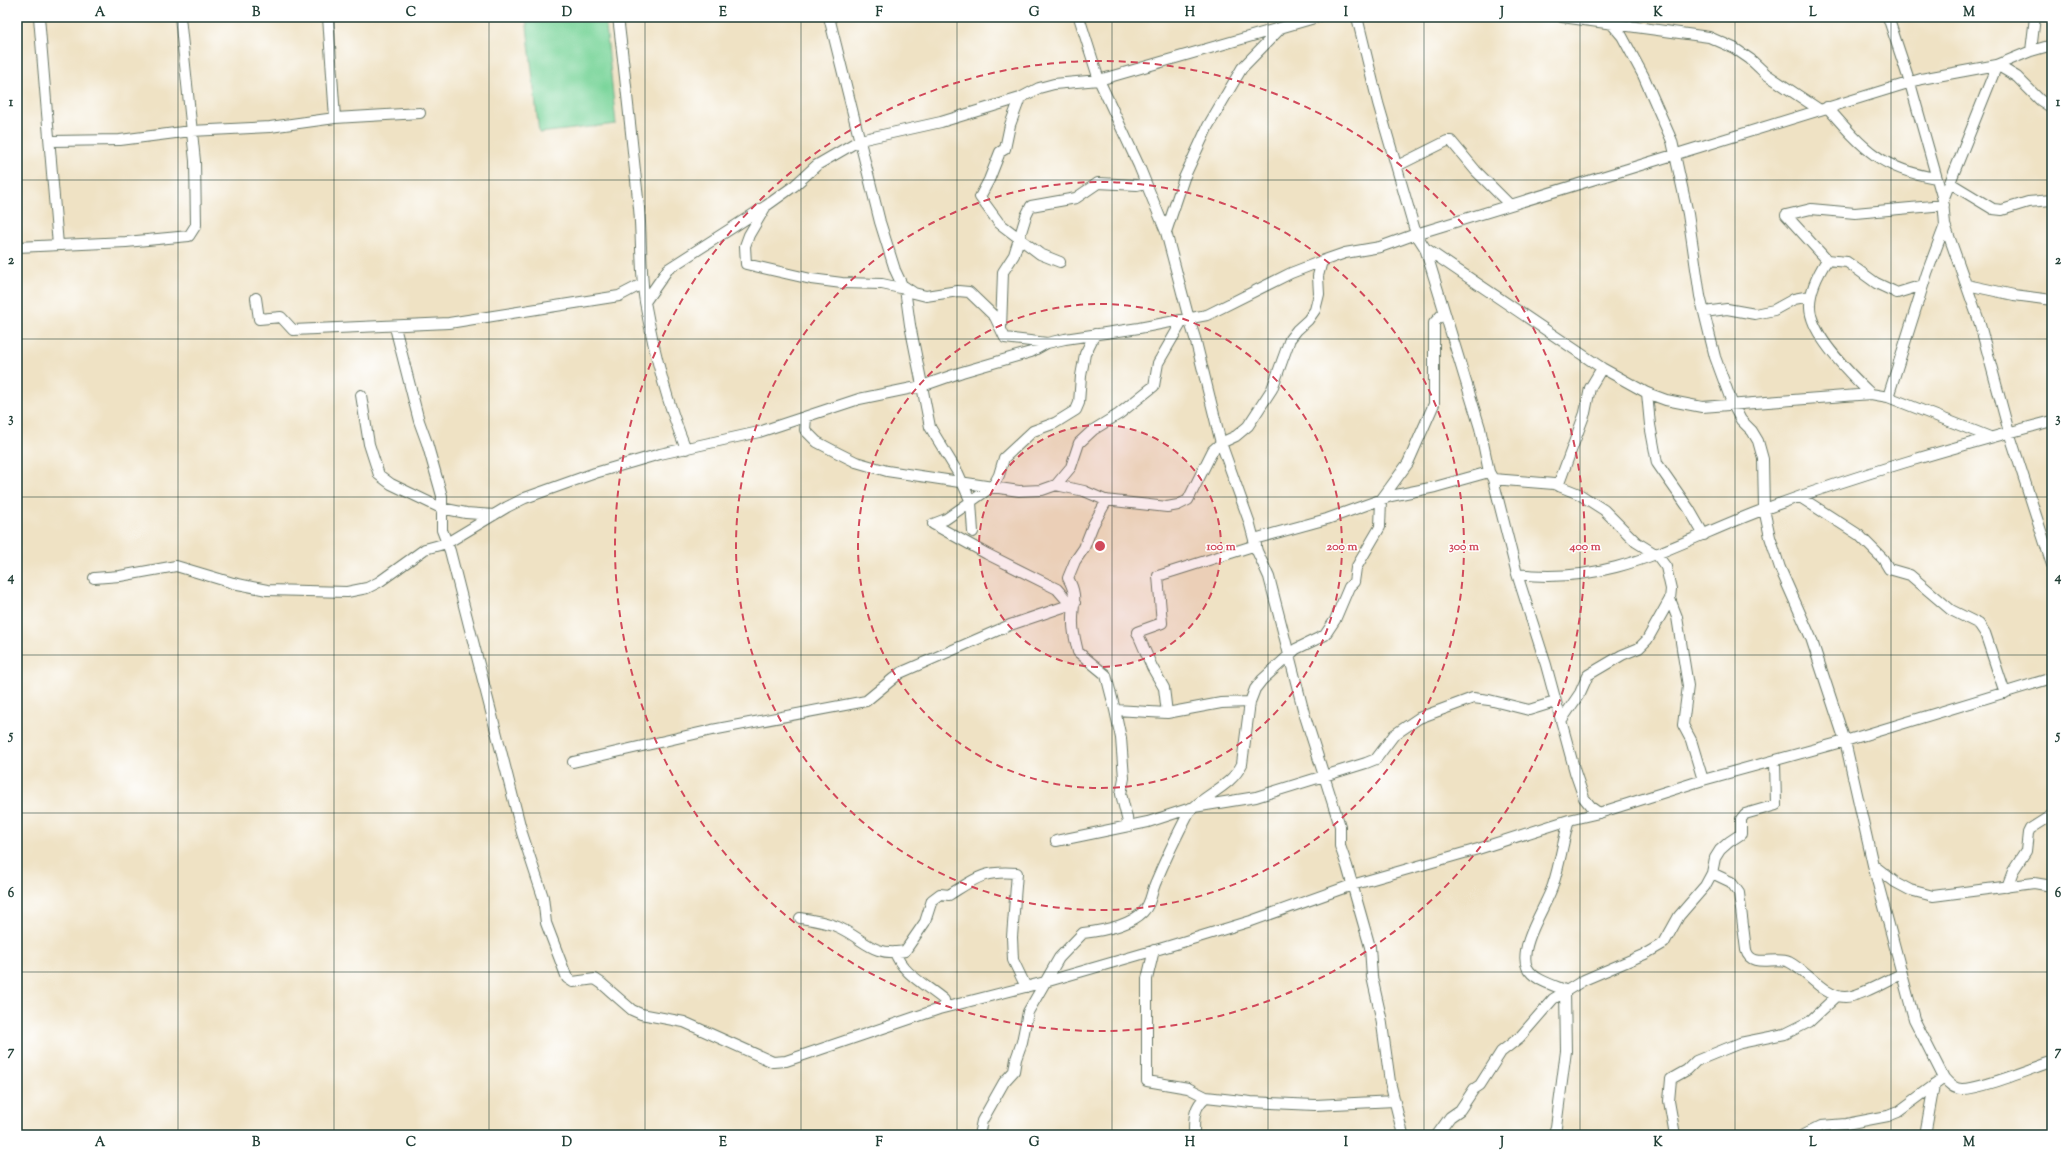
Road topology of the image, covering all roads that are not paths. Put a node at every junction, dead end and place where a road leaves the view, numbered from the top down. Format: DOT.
graph roads {
  1 [pos="39,17"];
  2 [pos="50,17"];
  3 [pos="180,17"];
  4 [pos="328,17"];
  5 [pos="618,17"];
  6 [pos="829,17"];
  7 [pos="1079,17"];
  8 [pos="1318,17"];
  9 [pos="1357,17"];
  10 [pos="1562,17"];
  11 [pos="1888,17"];
  12 [pos="2035,17"];
  13 [pos="1611,20"];
  14 [pos="1281,27"];
  15 [pos="2052,45"];
  16 [pos="2031,51"];
  17 [pos="1997,65"];
  18 [pos="1099,80"];
  19 [pos="1910,83"];
  20 [pos="1020,98"];
  21 [pos="1824,108"];
  22 [pos="2052,108"];
  23 [pos="420,113"];
  24 [pos="335,118"];
  25 [pos="191,132"];
  26 [pos="860,140"];
  27 [pos="51,141"];
  28 [pos="1676,154"];
  29 [pos="1397,166"];
  30 [pos="1936,178"];
  31 [pos="1146,183"];
  32 [pos="1950,183"];
  33 [pos="2052,200"];
  34 [pos="1943,203"];
  35 [pos="1510,205"];
  36 [pos="766,206"];
  37 [pos="1945,225"];
  38 [pos="1166,232"];
  39 [pos="1416,234"];
  40 [pos="1019,239"];
  41 [pos="58,245"];
  42 [pos="17,247"];
  43 [pos="1425,248"];
  44 [pos="1827,260"];
  45 [pos="1322,261"];
  46 [pos="1060,262"];
  47 [pos="642,284"];
  48 [pos="1923,285"];
  49 [pos="1966,285"];
  50 [pos="905,289"];
  51 [pos="1810,296"];
  52 [pos="256,298"];
  53 [pos="2052,300"];
  54 [pos="645,302"];
  55 [pos="1444,312"];
  56 [pos="1704,312"];
  57 [pos="1186,320"];
  58 [pos="395,327"];
  59 [pos="1001,332"];
  60 [pos="1095,334"];
  61 [pos="1047,344"];
  62 [pos="1602,368"];
  63 [pos="922,386"];
  64 [pos="1647,393"];
  65 [pos="1871,394"];
  66 [pos="361,395"];
  67 [pos="1888,397"];
  68 [pos="1732,403"];
  69 [pos="806,418"];
  70 [pos="2052,421"];
  71 [pos="2009,432"];
  72 [pos="1990,437"];
  73 [pos="1221,443"];
  74 [pos="686,449"];
  75 [pos="1491,476"];
  76 [pos="961,481"];
  77 [pos="993,486"];
  78 [pos="1056,486"];
  79 [pos="1558,486"];
  80 [pos="1800,497"];
  81 [pos="1107,500"];
  82 [pos="1381,500"];
  83 [pos="971,502"];
  84 [pos="441,508"];
  85 [pos="1764,509"];
  86 [pos="494,515"];
  87 [pos="973,532"];
  88 [pos="1704,535"];
  89 [pos="1255,542"];
  90 [pos="447,543"];
  91 [pos="1657,554"];
  92 [pos="2052,564"];
  93 [pos="1517,574"];
  94 [pos="94,578"];
  95 [pos="1670,599"];
  96 [pos="1073,604"];
  97 [pos="1288,658"];
  98 [pos="2052,678"];
  99 [pos="2005,693"];
  100 [pos="1250,702"];
  101 [pos="1555,702"];
  102 [pos="1116,710"];
  103 [pos="1168,713"];
  104 [pos="1561,720"];
  105 [pos="1845,741"];
  106 [pos="1776,761"];
  107 [pos="573,762"];
  108 [pos="1324,777"];
  109 [pos="1703,780"];
  110 [pos="1194,807"];
  111 [pos="1599,813"];
  112 [pos="2052,815"];
  113 [pos="1569,820"];
  114 [pos="1130,826"];
  115 [pos="1056,840"];
  116 [pos="1873,865"];
  117 [pos="1712,873"];
  118 [pos="1352,885"];
  119 [pos="2052,886"];
  120 [pos="2007,887"];
  121 [pos="800,918"];
  122 [pos="1154,950"];
  123 [pos="895,952"];
  124 [pos="1901,974"];
  125 [pos="1045,982"];
  126 [pos="1026,987"];
  127 [pos="1565,990"];
  128 [pos="1837,996"];
  129 [pos="945,1008"];
  130 [pos="2052,1062"];
  131 [pos="1944,1078"];
  132 [pos="1934,1085"];
  133 [pos="1206,1097"];
  134 [pos="1394,1101"];
  135 [pos="979,1135"];
  136 [pos="1194,1135"];
  137 [pos="1403,1135"];
  138 [pos="1437,1135"];
  139 [pos="1554,1135"];
  140 [pos="1675,1135"];
  141 [pos="1803,1135"];
  142 [pos="1925,1135"];
  1 -- 2 [label="street"];
  1 -- 27 [label="street"];
  3 -- 25 [label="street"];
  4 -- 24 [label="street"];
  5 -- 47 [label="street"];
  6 -- 26 [label="street"];
  7 -- 18 [label="street"];
  8 -- 14 [label="street"];
  9 -- 29 [label="street"];
  10 -- 13 [label="street"];
  11 -- 19 [label="street"];
  12 -- 16 [label="street"];
  13 -- 21 [label="street"];
  13 -- 28 [label="street"];
  14 -- 18 [label="street"];
  14 -- 38 [label="street"];
  15 -- 16 [label="street"];
  16 -- 17 [label="street"];
  17 -- 19 [label="street"];
  17 -- 22 [label="street"];
  17 -- 32 [label="street"];
  18 -- 20 [label="street"];
  18 -- 31 [label="street"];
  19 -- 21 [label="street"];
  19 -- 30 [label="street"];
  20 -- 26 [label="street"];
  20 -- 40 [label="street"];
  21 -- 28 [label="street"];
  21 -- 30 [label="street"];
  23 -- 24 [label="street"];
  24 -- 25 [label="street"];
  25 -- 27 [label="street"];
  25 -- 41 [label="street"];
  26 -- 36 [label="street"];
  26 -- 50 [label="street"];
  27 -- 41 [label="street"];
  28 -- 35 [label="street"];
  28 -- 56 [label="street"];
  29 -- 35 [label="street"];
  29 -- 39 [label="street"];
  30 -- 34 [label="street"];
  31 -- 38 [label="street"];
  31 -- 40 [label="street"];
  32 -- 33 [label="street"];
  32 -- 34 [label="street"];
  34 -- 37 [label="street"];
  34 -- 44 [label="street"];
  35 -- 39 [label="street"];
  36 -- 50 [label="street"];
  36 -- 54 [label="street"];
  37 -- 48 [label="street"];
  37 -- 49 [label="street"];
  38 -- 57 [label="street"];
  39 -- 43 [label="street"];
  39 -- 45 [label="street"];
  40 -- 46 [label="street"];
  40 -- 59 [label="street"];
  41 -- 42 [label="street"];
  43 -- 55 [label="street"];
  43 -- 62 [label="street"];
  44 -- 48 [label="street"];
  44 -- 51 [label="street"];
  45 -- 57 [label="street"];
  45 -- 73 [label="street"];
  47 -- 54 [label="street"];
  47 -- 58 [label="street"];
  48 -- 67 [label="street"];
  49 -- 53 [label="street"];
  49 -- 71 [label="street"];
  50 -- 59 [label="street"];
  50 -- 63 [label="street"];
  51 -- 56 [label="street"];
  51 -- 65 [label="street"];
  52 -- 58 [label="street"];
  54 -- 74 [label="street"];
  55 -- 75 [label="street"];
  55 -- 82 [label="street"];
  56 -- 68 [label="street"];
  57 -- 60 [label="street"];
  57 -- 73 [label="street"];
  57 -- 78 [label="street"];
  58 -- 84 [label="street"];
  59 -- 61 [label="street"];
  60 -- 61 [label="street"];
  60 -- 77 [label="street"];
  61 -- 63 [label="street"];
  62 -- 64 [label="street"];
  62 -- 79 [label="street"];
  63 -- 69 [label="street"];
  63 -- 76 [label="street"];
  64 -- 68 [label="street"];
  64 -- 88 [label="street"];
  65 -- 67 [label="street"];
  65 -- 68 [label="street"];
  66 -- 84 [label="street"];
  67 -- 72 [label="street"];
  68 -- 85 [label="street"];
  69 -- 74 [label="street"];
  69 -- 76 [label="street"];
  70 -- 71 [label="street"];
  71 -- 72 [label="street"];
  71 -- 92 [label="street"];
  72 -- 80 [label="street"];
  73 -- 81 [label="street"];
  73 -- 89 [label="street"];
  74 -- 86 [label="street"];
  75 -- 79 [label="street"];
  75 -- 82 [label="street"];
  75 -- 93 [label="street"];
  76 -- 77 [label="street"];
  76 -- 83 [label="street"];
  77 -- 78 [label="street"];
  77 -- 83 [label="street"];
  78 -- 81 [label="street"];
  79 -- 91 [label="street"];
  80 -- 85 [label="street"];
  80 -- 99 [label="street"];
  81 -- 96 [label="street"];
  82 -- 89 [label="street"];
  82 -- 97 [label="street"];
  83 -- 87 [label="street"];
  83 -- 96 [label="street"];
  84 -- 86 [label="street"];
  84 -- 90 [label="street"];
  85 -- 88 [label="street"];
  85 -- 105 [label="street"];
  86 -- 90 [label="street"];
  88 -- 91 [label="street"];
  89 -- 97 [label="street"];
  89 -- 103 [label="street"];
  90 -- 94 [label="street"];
  90 -- 129 [label="street"];
  91 -- 93 [label="street"];
  91 -- 95 [label="street"];
  93 -- 101 [label="street"];
  95 -- 104 [label="street"];
  95 -- 109 [label="street"];
  96 -- 102 [label="street"];
  96 -- 107 [label="street"];
  97 -- 100 [label="street"];
  97 -- 108 [label="street"];
  98 -- 99 [label="street"];
  99 -- 105 [label="street"];
  100 -- 103 [label="street"];
  100 -- 110 [label="street"];
  101 -- 104 [label="street"];
  101 -- 108 [label="street"];
  102 -- 103 [label="street"];
  102 -- 114 [label="street"];
  104 -- 111 [label="street"];
  105 -- 106 [label="street"];
  105 -- 116 [label="street"];
  106 -- 109 [label="street"];
  106 -- 117 [label="street"];
  108 -- 110 [label="street"];
  108 -- 118 [label="street"];
  109 -- 111 [label="street"];
  110 -- 114 [label="street"];
  110 -- 125 [label="street"];
  111 -- 113 [label="street"];
  112 -- 120 [label="street"];
  113 -- 118 [label="street"];
  113 -- 127 [label="street"];
  114 -- 115 [label="street"];
  116 -- 120 [label="street"];
  116 -- 124 [label="street"];
  117 -- 127 [label="street"];
  117 -- 128 [label="street"];
  118 -- 122 [label="street"];
  118 -- 134 [label="street"];
  119 -- 120 [label="street"];
  121 -- 123 [label="street"];
  122 -- 125 [label="street"];
  122 -- 133 [label="street"];
  123 -- 126 [label="street"];
  123 -- 129 [label="street"];
  124 -- 128 [label="street"];
  124 -- 131 [label="street"];
  125 -- 126 [label="street"];
  125 -- 135 [label="street"];
  126 -- 129 [label="street"];
  127 -- 138 [label="street"];
  127 -- 139 [label="street"];
  128 -- 140 [label="street"];
  130 -- 131 [label="street"];
  131 -- 132 [label="street"];
  132 -- 141 [label="street"];
  132 -- 142 [label="street"];
  133 -- 134 [label="street"];
  133 -- 136 [label="street"];
  134 -- 137 [label="street"];
}
